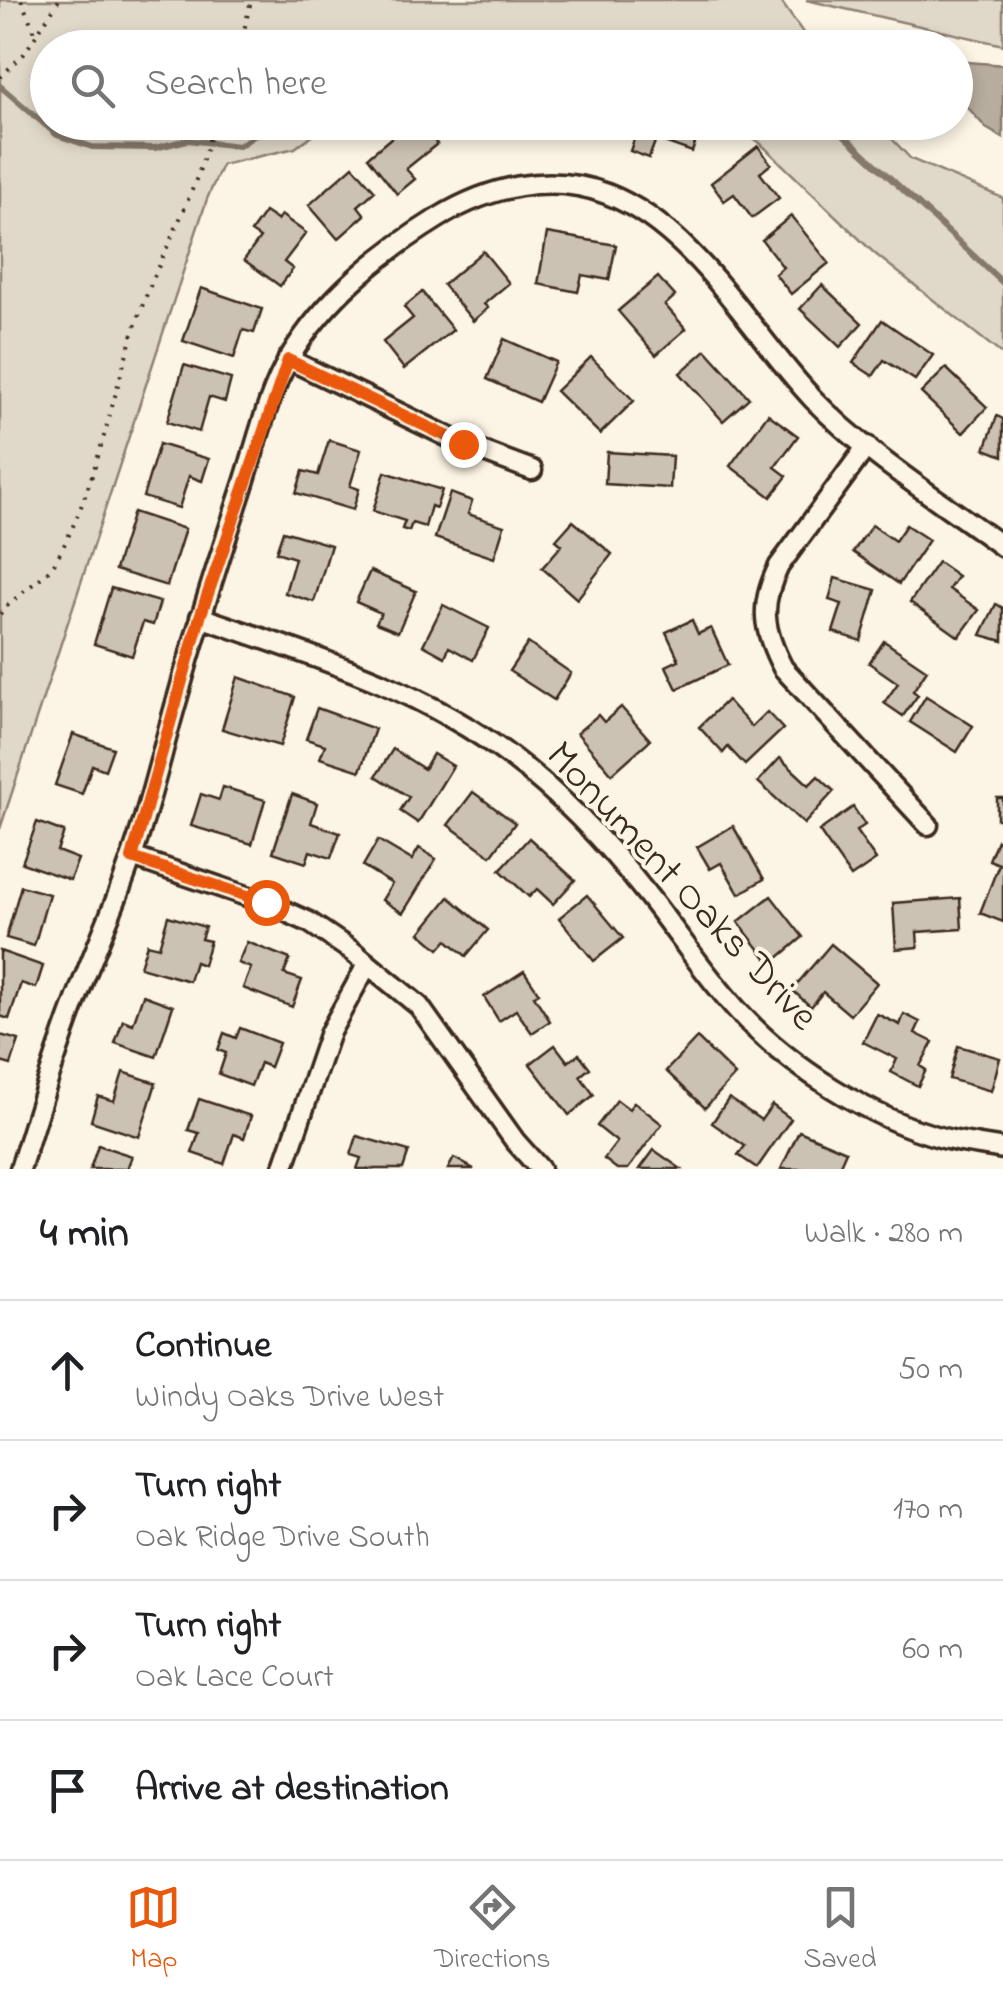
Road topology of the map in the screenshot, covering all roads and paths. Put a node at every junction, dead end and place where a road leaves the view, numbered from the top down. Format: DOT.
graph roads {
  1 [pos="22,0"];
  2 [pos="59,0"];
  3 [pos="252,0"];
  4 [pos="33,30"];
  5 [pos="40,30"];
  6 [pos="244,30"];
  7 [pos="30,46"];
  8 [pos="0,77"];
  9 [pos="208,140"];
  10 [pos="288,360"];
  11 [pos="867,446"];
  12 [pos="532,470"];
  13 [pos="1003,547"];
  14 [pos="0,614"];
  15 [pos="200,617"];
  16 [pos="928,825"];
  17 [pos="132,858"];
  18 [pos="367,965"];
  19 [pos="1003,1149"];
  20 [pos="20,1169"];
  21 [pos="282,1169"];
  22 [pos="540,1169"];
  1 -- 4 [label="path"];
  2 -- 5 [label="path"];
  3 -- 6 [label="path"];
  7 -- 8 [label="path"];
  9 -- 14 [label="path"];
  10 -- 11 [label="street"];
  10 -- 12 [label="street"];
  10 -- 15 [label="street"];
  11 -- 13 [label="street"];
  11 -- 16 [label="street"];
  15 -- 17 [label="street"];
  15 -- 19 [label="street, Monument Oaks Drive"];
  17 -- 18 [label="street"];
  17 -- 20 [label="street"];
  18 -- 21 [label="street"];
  18 -- 22 [label="street"];
}
